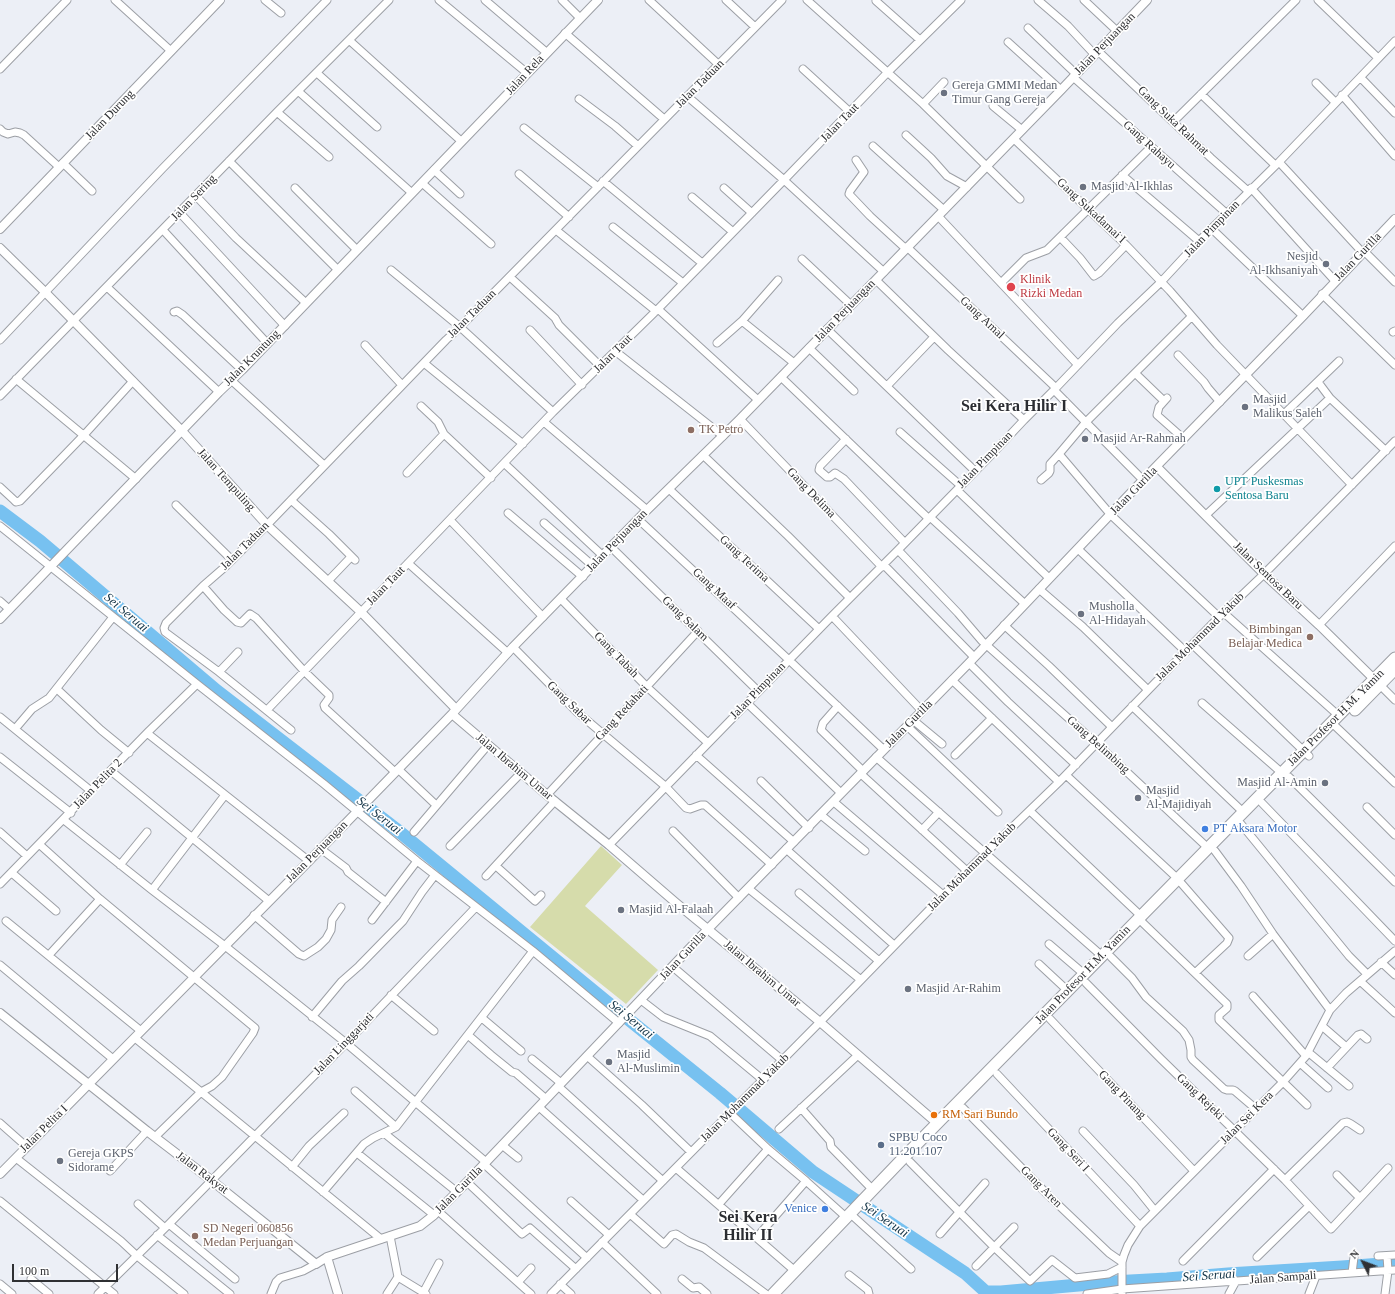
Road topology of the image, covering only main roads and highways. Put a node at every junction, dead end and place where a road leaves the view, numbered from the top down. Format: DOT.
graph roads {
  1 [pos="1395,658"];
  2 [pos="1395,669"];
  3 [pos="1377,682"];
  4 [pos="1285,775"];
  5 [pos="1212,850"];
  6 [pos="1085,978"];
  7 [pos="1009,1057"];
  8 [pos="940,1126"];
  9 [pos="871,1196"];
  10 [pos="854,1214"];
  11 [pos="773,1294"];
  12 [pos="782,1294"];
  1 -- 3 [label="main road, Jalan Profesor H.M. Yamin"];
  2 -- 3 [label="main road, Jalan Profesor H.M. Yamin"];
  3 -- 4 [label="main road, Jalan Profesor H.M. Yamin"];
  4 -- 5 [label="main road, Jalan Profesor H.M. Yamin"];
  4 -- 5 [label="main road, Jalan Profesor H.M. Yamin"];
  5 -- 6 [label="main road, Jalan Profesor H.M. Yamin"];
  6 -- 7 [label="main road, Jalan Profesor H.M. Yamin"];
  6 -- 7 [label="main road, Jalan Profesor H.M. Yamin"];
  7 -- 8 [label="main road, Jalan Profesor H.M. Yamin"];
  7 -- 8 [label="main road, Jalan Profesor H.M. Yamin"];
  8 -- 9 [label="main road, Jalan Profesor H.M. Yamin"];
  8 -- 9 [label="main road, Jalan Profesor H.M. Yamin"];
  9 -- 10 [label="main road, Jalan Profesor H.M. Yamin"];
  10 -- 11 [label="main road, Jalan Profesor H.M. Yamin"];
  10 -- 12 [label="main road, Jalan Profesor H.M. Yamin"];
}
